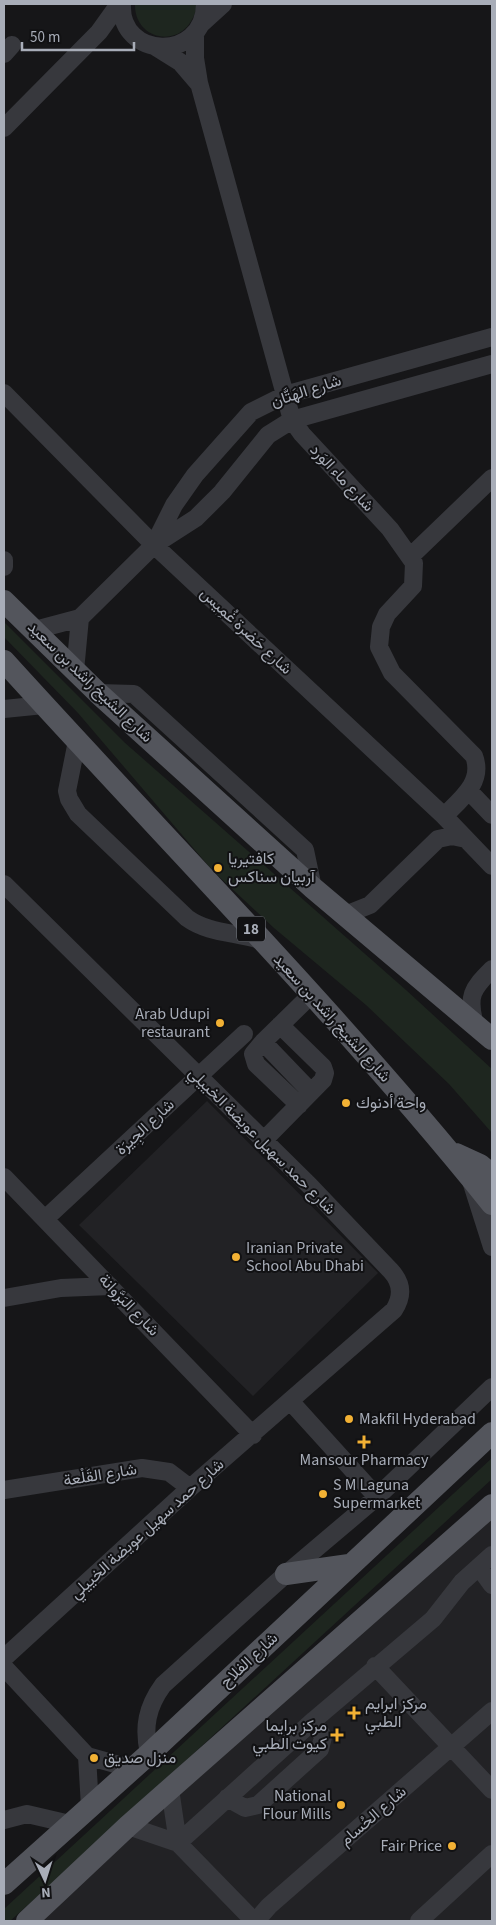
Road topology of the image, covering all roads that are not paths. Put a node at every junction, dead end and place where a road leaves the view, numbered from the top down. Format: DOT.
graph roads {
  1 [pos="120,4"];
  2 [pos="205,4"];
  3 [pos="223,4"];
  4 [pos="198,28"];
  5 [pos="99,32"];
  6 [pos="136,36"];
  7 [pos="156,47"];
  8 [pos="199,83"];
  9 [pos="4,128"];
  10 [pos="492,337"];
  11 [pos="492,364"];
  12 [pos="4,393"];
  13 [pos="285,395"];
  14 [pos="292,420"];
  15 [pos="492,478"];
  16 [pos="154,545"];
  17 [pos="411,556"];
  18 [pos="4,560"];
  19 [pos="4,568"];
  20 [pos="4,601"];
  21 [pos="80,618"];
  22 [pos="35,630"];
  23 [pos="4,660"];
  24 [pos="75,671"];
  25 [pos="44,705"];
  26 [pos="4,709"];
  27 [pos="77,741"];
  28 [pos="469,791"];
  29 [pos="492,815"];
  30 [pos="444,816"];
  31 [pos="466,839"];
  32 [pos="492,866"];
  33 [pos="4,884"];
  34 [pos="345,914"];
  35 [pos="263,941"];
  36 [pos="492,969"];
  37 [pos="312,994"];
  38 [pos="280,1025"];
  39 [pos="475,1025"];
  40 [pos="244,1034"];
  41 [pos="492,1039"];
  42 [pos="263,1042"];
  43 [pos="198,1077"];
  44 [pos="311,1092"];
  45 [pos="299,1105"];
  46 [pos="264,1141"];
  47 [pos="450,1152"];
  48 [pos="469,1174"];
  49 [pos="492,1175"];
  50 [pos="4,1177"];
  51 [pos="492,1204"];
  52 [pos="45,1219"];
  53 [pos="492,1247"];
  54 [pos="84,1259"];
  55 [pos="110,1286"];
  56 [pos="61,1288"];
  57 [pos="4,1298"];
  58 [pos="492,1387"];
  59 [pos="292,1402"];
  60 [pos="492,1433"];
  61 [pos="253,1435"];
  62 [pos="190,1488"];
  63 [pos="4,1490"];
  64 [pos="377,1497"];
  65 [pos="492,1505"];
  66 [pos="492,1555"];
  67 [pos="349,1565"];
  68 [pos="479,1567"];
  69 [pos="286,1574"];
  70 [pos="492,1585"];
  71 [pos="4,1658"];
  72 [pos="375,1666"];
  73 [pos="4,1667"];
  74 [pos="492,1711"];
  75 [pos="314,1720"];
  76 [pos="452,1747"];
  77 [pos="149,1754"];
  78 [pos="87,1756"];
  79 [pos="133,1769"];
  80 [pos="170,1789"];
  81 [pos="492,1790"];
  82 [pos="227,1798"];
  83 [pos="90,1807"];
  84 [pos="4,1820"];
  85 [pos="70,1824"];
  86 [pos="128,1826"];
  87 [pos="178,1843"];
  88 [pos="492,1854"];
  89 [pos="4,1884"];
  90 [pos="27,1921"];
  91 [pos="255,1921"];
  92 [pos="419,1921"];
  1 -- 5 [label="street"];
  1 -- 6 [label="street"];
  2 -- 4 [label="street, شارع ماء الوَرد"];
  3 -- 4 [label="street"];
  4 -- 7 [label="street"];
  4 -- 8 [label="street, شارع ماء الوَرد"];
  5 -- 6 [label="street"];
  5 -- 9 [label="street"];
  6 -- 7 [label="street, شارع ماء الوَرد"];
  7 -- 8 [label="street, شارع ماء الوَرد"];
  8 -- 13 [label="street, شارع ماء الوَرد"];
  10 -- 13 [label="street, شارع الهَتَّان"];
  11 -- 14 [label="street, شارع الهَتَّان"];
  12 -- 16 [label="street, شارع حَضرة غُمِيس"];
  13 -- 14 [label="street, شارع ماء الوَرد"];
  13 -- 16 [label="street, شارع الهَتَّان"];
  14 -- 16 [label="street, شارع الهَتَّان"];
  14 -- 17 [label="street, شارع ماء الوَرد"];
  15 -- 17 [label="street"];
  16 -- 21 [label="street, شارع الهَتَّان"];
  16 -- 30 [label="street, شارع حَضرة غُمِيس"];
  17 -- 28 [label="street"];
  18 -- 19 [label="street"];
  20 -- 22 [label="main road, شارع الشيخ راشد بن سعيد"];
  21 -- 22 [label="street, شارع الهَتَّان"];
  21 -- 24 [label="street"];
  22 -- 24 [label="main road, شارع الشيخ راشد بن سعيد"];
  23 -- 25 [label="main road, شارع الشيخ راشد بن سعيد / 18"];
  24 -- 34 [label="main road, شارع الشيخ راشد بن سعيد"];
  25 -- 26 [label="street"];
  25 -- 27 [label="main road, شارع الشيخ راشد بن سعيد / 18"];
  27 -- 35 [label="main road, شارع الشيخ راشد بن سعيد / 18"];
  27 -- 35 [label="street"];
  28 -- 29 [label="street"];
  28 -- 30 [label="street"];
  30 -- 31 [label="street, شارع حَضرة غُمِيس"];
  31 -- 32 [label="street, شارع حَضرة غُمِيس"];
  31 -- 34 [label="street"];
  33 -- 43 [label="street, شارع حمد سهيل عويضة الخييلي"];
  34 -- 39 [label="main road, شارع الشيخ راشد بن سعيد"];
  35 -- 37 [label="main road, شارع الشيخ راشد بن سعيد / 18"];
  36 -- 39 [label="street"];
  37 -- 38 [label="street"];
  37 -- 47 [label="main road, شارع الشيخ راشد بن سعيد / 18"];
  38 -- 42 [label="street"];
  38 -- 44 [label="street"];
  39 -- 41 [label="main road, شارع الشيخ راشد بن سعيد"];
  40 -- 43 [label="street, شارع الجِيرَة"];
  42 -- 44 [label="street"];
  42 -- 45 [label="street"];
  43 -- 46 [label="street, شارع حمد سهيل عويضة الخييلي"];
  43 -- 52 [label="street, شارع الجِيرَة"];
  44 -- 45 [label="street"];
  45 -- 46 [label="street"];
  46 -- 59 [label="street, شارع حمد سهيل عويضة الخييلي"];
  47 -- 48 [label="main road, شارع الشيخ راشد بن سعيد / 18"];
  47 -- 49 [label="main road"];
  48 -- 51 [label="main road, شارع الشيخ راشد بن سعيد / 18"];
  48 -- 53 [label="street"];
  50 -- 52 [label="street, شارع البَرَّوانة"];
  52 -- 54 [label="street, شارع البَرَّوانة"];
  54 -- 55 [label="street, شارع البَرَّوانة"];
  54 -- 56 [label="street"];
  55 -- 56 [label="street"];
  55 -- 61 [label="street, شارع البَرَّوانة"];
  56 -- 57 [label="street"];
  58 -- 64 [label="street"];
  59 -- 61 [label="street, شارع حمد سهيل عويضة الخييلي"];
  59 -- 64 [label="street"];
  60 -- 67 [label="main road, شارع الفلاح"];
  61 -- 62 [label="street, شارع حمد سهيل عويضة الخييلي"];
  62 -- 63 [label="street, شارع القَلْعة"];
  62 -- 71 [label="street, شارع حمد سهيل عويضة الخييلي"];
  64 -- 69 [label="street"];
  65 -- 80 [label="main road"];
  66 -- 68 [label="street"];
  67 -- 69 [label="main road"];
  67 -- 77 [label="main road, شارع الفلاح"];
  68 -- 70 [label="street"];
  68 -- 72 [label="street"];
  69 -- 77 [label="street"];
  72 -- 75 [label="street"];
  72 -- 76 [label="street"];
  73 -- 78 [label="street"];
  74 -- 76 [label="street, شارع الحُسام"];
  75 -- 82 [label="street"];
  75 -- 82 [label="street"];
  76 -- 81 [label="street"];
  76 -- 91 [label="street, شارع الحُسام"];
  77 -- 79 [label="main road, شارع الفلاح"];
  78 -- 79 [label="street"];
  78 -- 83 [label="street"];
  79 -- 83 [label="main road, شارع الفلاح"];
  80 -- 86 [label="main road"];
  80 -- 87 [label="street"];
  82 -- 87 [label="street"];
  83 -- 85 [label="main road, شارع الفلاح"];
  84 -- 85 [label="street"];
  85 -- 89 [label="main road, شارع الفلاح"];
  86 -- 87 [label="street"];
  86 -- 90 [label="main road"];
  87 -- 91 [label="street"];
  88 -- 92 [label="street"];
}
